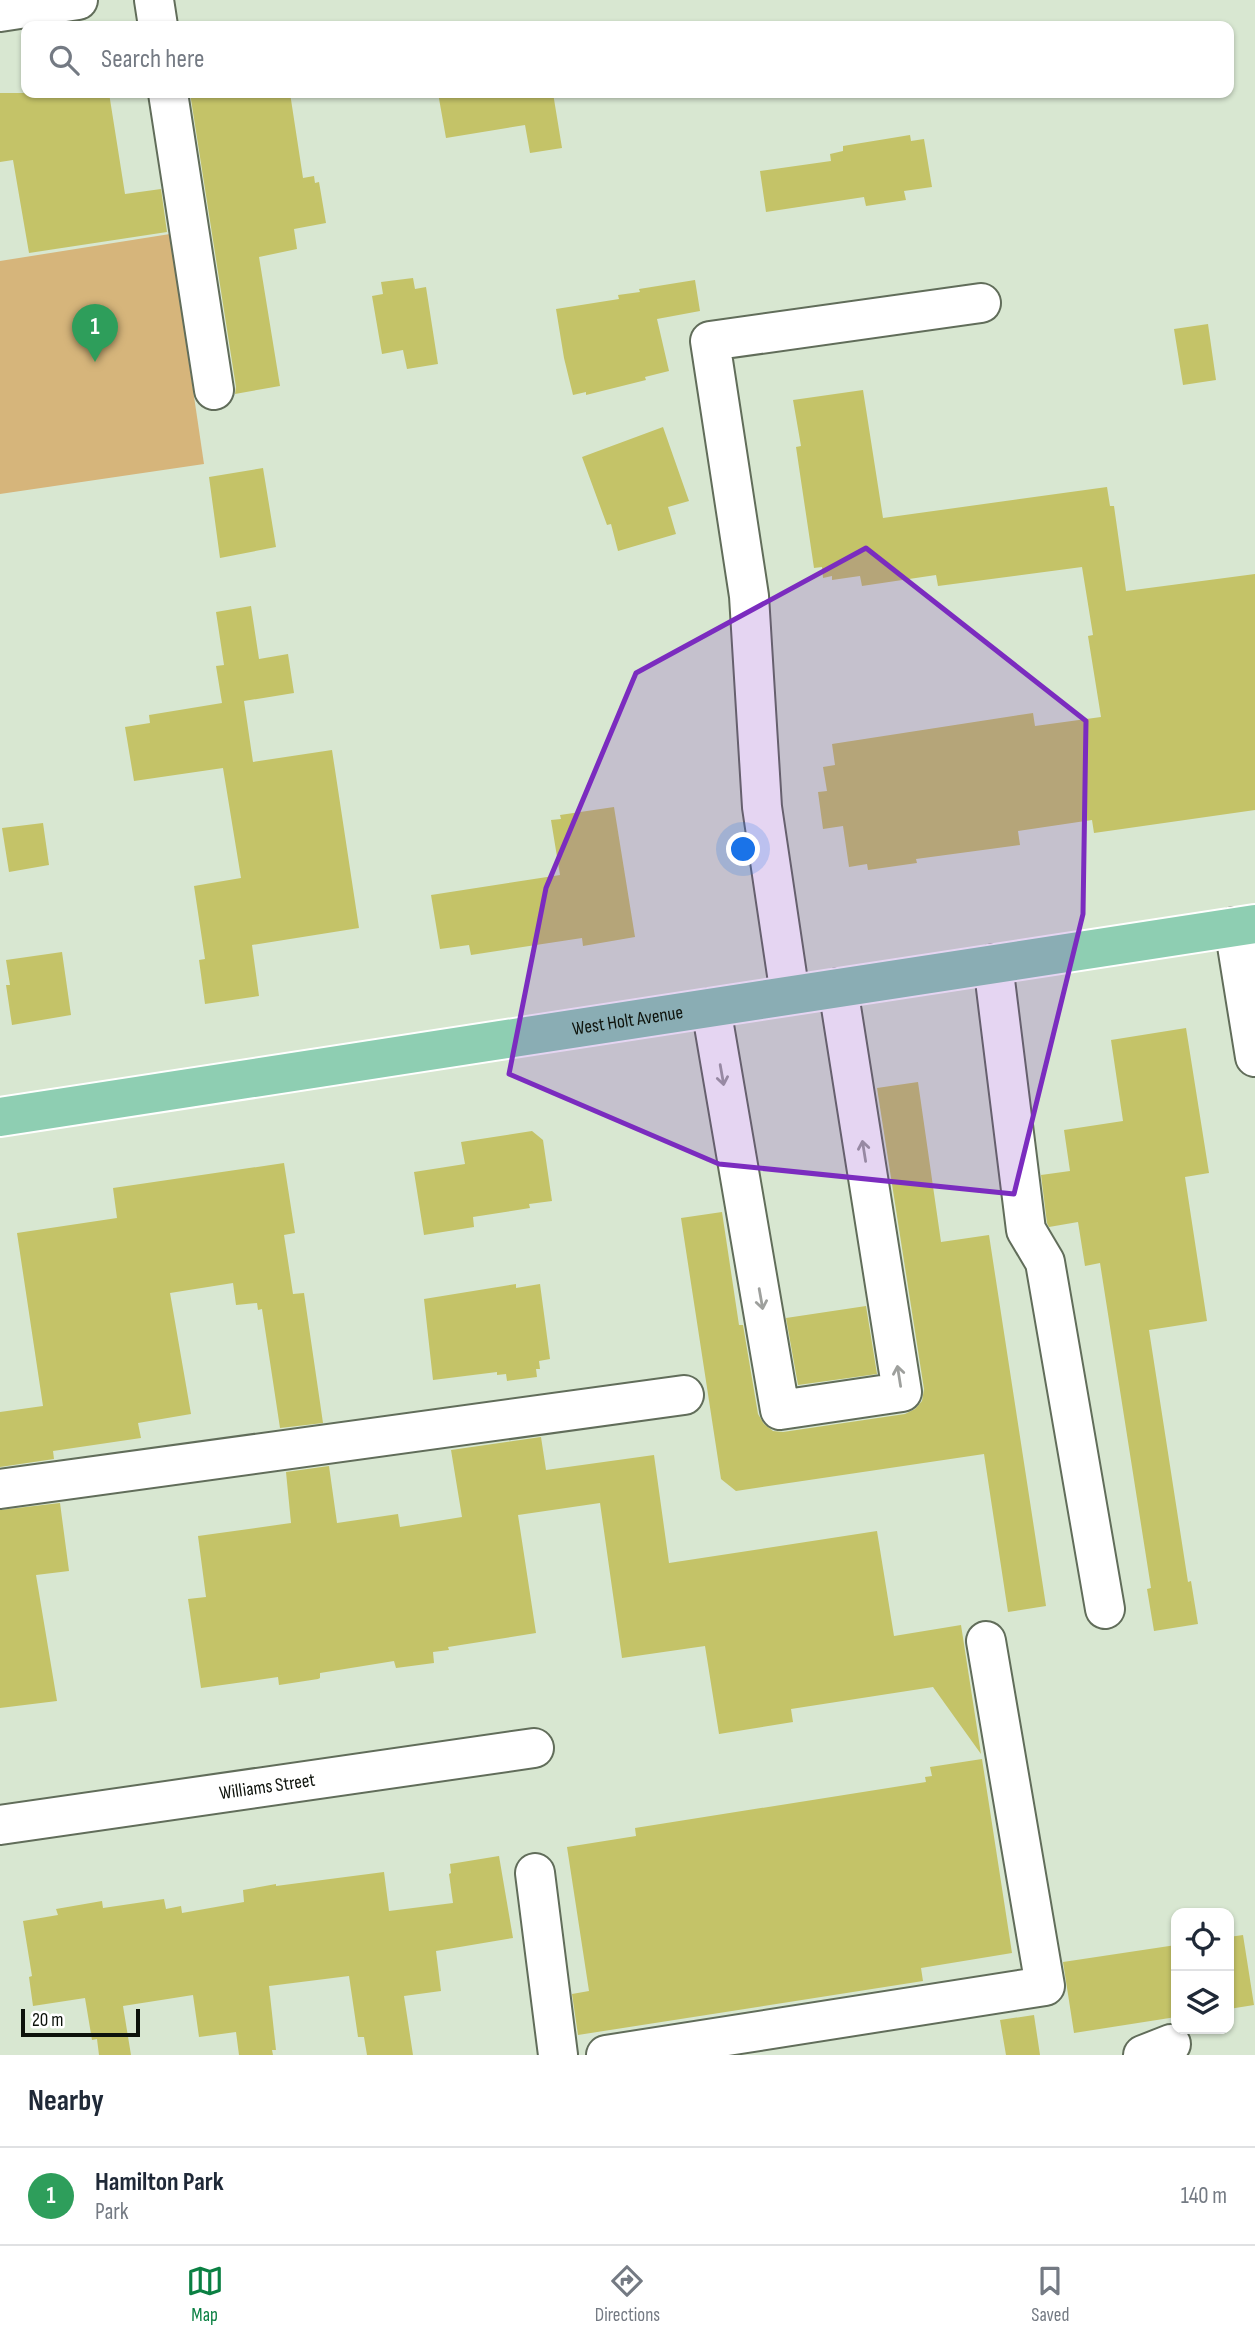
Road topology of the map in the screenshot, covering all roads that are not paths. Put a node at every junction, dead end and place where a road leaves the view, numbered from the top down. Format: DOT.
graph roads {
  1 [pos="78,0"];
  2 [pos="154,0"];
  3 [pos="0,12"];
  4 [pos="157,21"];
  5 [pos="169,98"];
  6 [pos="981,303"];
  7 [pos="214,390"];
  8 [pos="1244,925"];
  9 [pos="993,964"];
  10 [pos="838,988"];
  11 [pos="790,995"];
  12 [pos="711,1008"];
  13 [pos="1255,1057"];
  14 [pos="0,1117"];
  15 [pos="684,1395"];
  16 [pos="0,1489"];
  17 [pos="1105,1609"];
  18 [pos="986,1641"];
  19 [pos="534,1748"];
  20 [pos="0,1825"];
  21 [pos="535,1873"];
  22 [pos="558,2055"];
  23 [pos="606,2055"];
  1 -- 3 [label="street"];
  2 -- 4 [label="street"];
  5 -- 7 [label="street"];
  6 -- 11 [label="street"];
  8 -- 9 [label="main road, West Holt Avenue"];
  8 -- 13 [label="street"];
  9 -- 10 [label="main road, West Holt Avenue"];
  9 -- 17 [label="street"];
  10 -- 11 [label="main road, West Holt Avenue"];
  12 -- 10 [label="street, one-way"];
  11 -- 12 [label="main road, West Holt Avenue"];
  12 -- 14 [label="main road, West Holt Avenue"];
  15 -- 16 [label="street"];
  18 -- 23 [label="street"];
  19 -- 20 [label="street, Williams Street"];
  21 -- 22 [label="street"];
}
